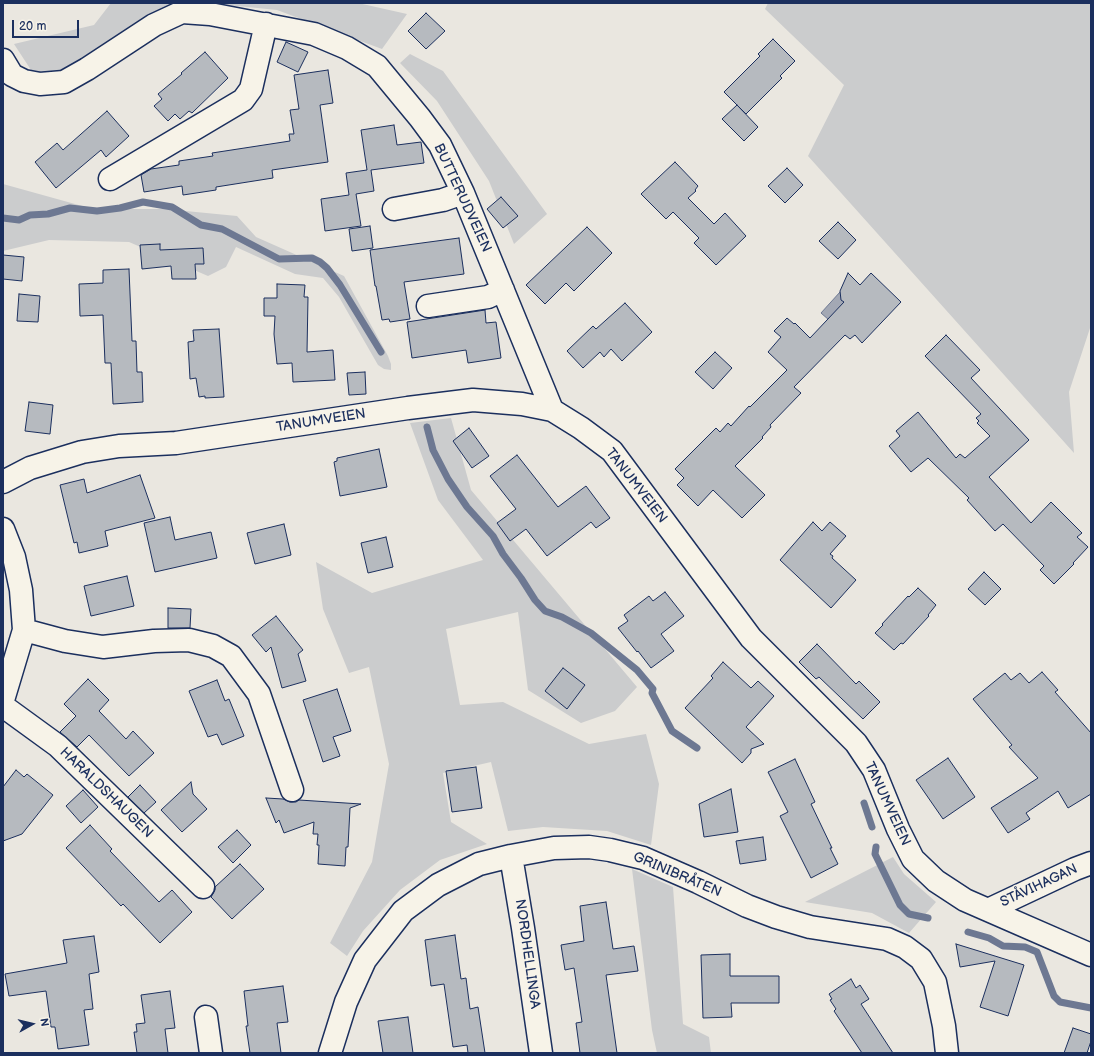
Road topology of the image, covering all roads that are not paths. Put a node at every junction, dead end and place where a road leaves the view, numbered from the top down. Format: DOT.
graph roads {
  1 [pos="266,24"];
  2 [pos="3,60"];
  3 [pos="110,179"];
  4 [pos="463,193"];
  5 [pos="394,209"];
  6 [pos="503,290"];
  7 [pos="428,306"];
  8 [pos="552,410"];
  9 [pos="3,482"];
  10 [pos="3,529"];
  11 [pos="24,630"];
  12 [pos="3,700"];
  13 [pos="3,706"];
  14 [pos="292,790"];
  15 [pos="511,856"];
  16 [pos="1091,863"];
  17 [pos="203,887"];
  18 [pos="988,910"];
  19 [pos="1091,955"];
  20 [pos="206,1017"];
  21 [pos="211,1053"];
  22 [pos="330,1053"];
  23 [pos="541,1053"];
  24 [pos="947,1053"];
  1 -- 2 [label="street, BUTTERUDVEIEN"];
  1 -- 3 [label="street"];
  1 -- 4 [label="street, BUTTERUDVEIEN"];
  4 -- 5 [label="street"];
  4 -- 6 [label="street, BUTTERUDVEIEN"];
  6 -- 7 [label="street"];
  6 -- 8 [label="street, BUTTERUDVEIEN"];
  8 -- 9 [label="street, TANUMVEIEN"];
  8 -- 18 [label="street, TANUMVEIEN"];
  10 -- 11 [label="street"];
  11 -- 12 [label="street"];
  11 -- 14 [label="street"];
  13 -- 17 [label="street, HARALDSHAUGEN"];
  15 -- 22 [label="street, GRINIBRÅTEN"];
  15 -- 23 [label="street, NORDHELLINGA"];
  15 -- 24 [label="street, GRINIBRÅTEN"];
  16 -- 18 [label="street, STÅVIHAGAN"];
  18 -- 19 [label="street, TANUMVEIEN"];
  20 -- 21 [label="street"];
}
